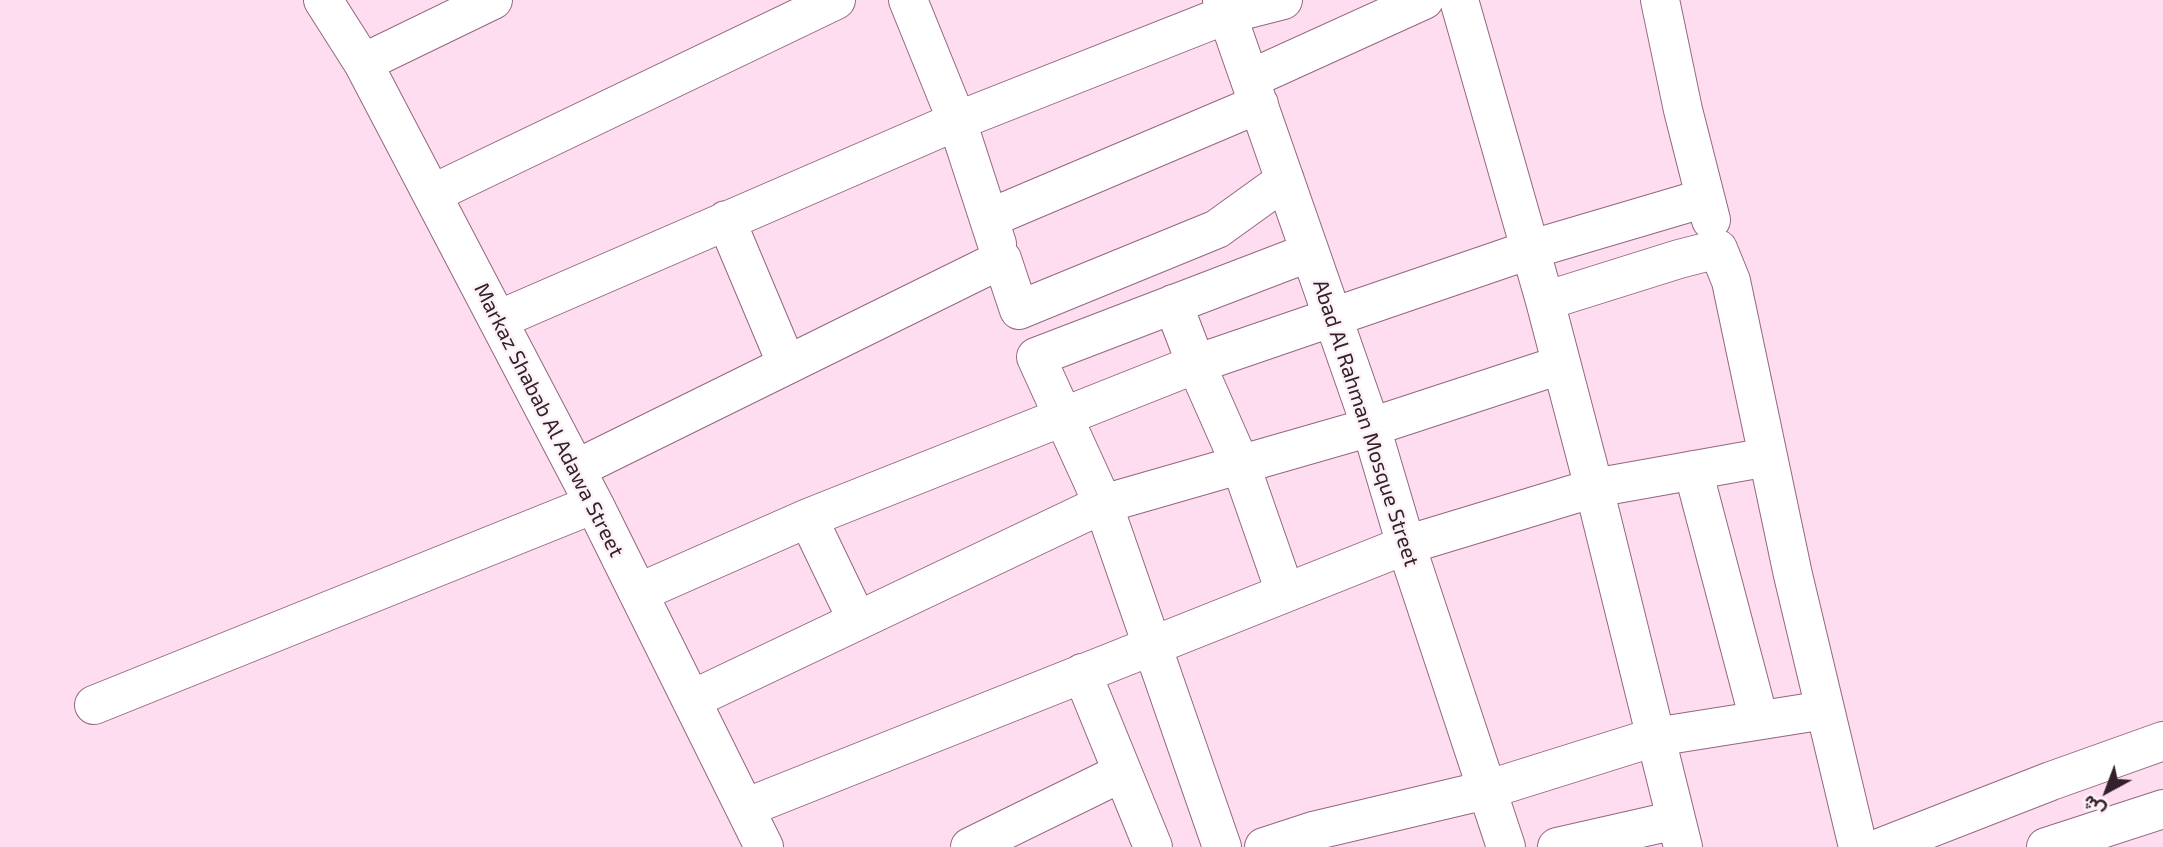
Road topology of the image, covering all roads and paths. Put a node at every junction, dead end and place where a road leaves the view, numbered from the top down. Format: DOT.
graph roads {
  1 [pos="323,0"];
  2 [pos="492,0"];
  3 [pos="836,0"];
  4 [pos="908,0"];
  5 [pos="1283,0"];
  6 [pos="1424,0"];
  7 [pos="1458,0"];
  8 [pos="1660,0"];
  9 [pos="1225,7"];
  10 [pos="363,63"];
  11 [pos="1255,92"];
  12 [pos="957,121"];
  13 [pos="1285,180"];
  14 [pos="432,194"];
  15 [pos="1705,198"];
  16 [pos="990,218"];
  17 [pos="726,220"];
  18 [pos="1718,249"];
  19 [pos="1529,250"];
  20 [pos="1310,252"];
  21 [pos="1002,259"];
  22 [pos="1545,301"];
  23 [pos="1173,303"];
  24 [pos="1018,310"];
  25 [pos="1333,317"];
  26 [pos="498,320"];
  27 [pos="1036,357"];
  28 [pos="1196,364"];
  29 [pos="788,365"];
  30 [pos="1560,365"];
  31 [pos="1064,417"];
  32 [pos="1371,427"];
  33 [pos="1768,457"];
  34 [pos="1241,466"];
  35 [pos="576,469"];
  36 [pos="1693,470"];
  37 [pos="1594,488"];
  38 [pos="594,504"];
  39 [pos="1103,504"];
  40 [pos="808,518"];
  41 [pos="1406,545"];
  42 [pos="1285,592"];
  43 [pos="638,593"];
  44 [pos="857,620"];
  45 [pos="1154,645"];
  46 [pos="1082,673"];
  47 [pos="691,700"];
  48 [pos="94,705"];
  49 [pos="1825,710"];
  50 [pos="1759,720"];
  51 [pos="1656,737"];
  52 [pos="2163,741"];
  53 [pos="1121,773"];
  54 [pos="1486,790"];
  55 [pos="745,808"];
  56 [pos="2163,809"];
  57 [pos="1680,834"];
  58 [pos="764,847"];
  59 [pos="970,847"];
  60 [pos="1153,847"];
  61 [pos="1223,847"];
  62 [pos="1264,847"];
  63 [pos="1506,847"];
  64 [pos="1557,847"];
  65 [pos="1858,847"];
  66 [pos="1882,847"];
  67 [pos="2046,847"];
  1 -- 10 [label="street, Markaz Shabab Al Adawa Street"];
  2 -- 10 [label="street"];
  3 -- 14 [label="street"];
  4 -- 12 [label="street"];
  5 -- 9 [label="street"];
  6 -- 11 [label="street"];
  7 -- 19 [label="street"];
  8 -- 15 [label="street"];
  9 -- 11 [label="street, Abad Al Rahman Mosque Street"];
  9 -- 12 [label="street"];
  10 -- 14 [label="street, Markaz Shabab Al Adawa Street"];
  11 -- 13 [label="street, Abad Al Rahman Mosque Street"];
  11 -- 16 [label="street"];
  12 -- 16 [label="street"];
  12 -- 17 [label="street"];
  13 -- 20 [label="street, Abad Al Rahman Mosque Street"];
  13 -- 24 [label="street"];
  14 -- 26 [label="street, Markaz Shabab Al Adawa Street"];
  15 -- 18 [label="street"];
  15 -- 19 [label="street"];
  16 -- 21 [label="street"];
  17 -- 26 [label="street"];
  17 -- 29 [label="street"];
  18 -- 22 [label="street"];
  18 -- 33 [label="street"];
  19 -- 22 [label="street"];
  19 -- 25 [label="street"];
  20 -- 23 [label="street"];
  20 -- 25 [label="street, Abad Al Rahman Mosque Street"];
  21 -- 24 [label="street"];
  21 -- 29 [label="street"];
  22 -- 30 [label="street"];
  23 -- 27 [label="street"];
  23 -- 28 [label="street"];
  24 -- 27 [label="street"];
  25 -- 28 [label="street"];
  25 -- 32 [label="street, Abad Al Rahman Mosque Street"];
  26 -- 35 [label="street, Markaz Shabab Al Adawa Street"];
  27 -- 31 [label="street"];
  28 -- 31 [label="street"];
  28 -- 34 [label="street"];
  29 -- 35 [label="street"];
  30 -- 32 [label="street"];
  30 -- 37 [label="street"];
  31 -- 39 [label="street"];
  31 -- 40 [label="street"];
  32 -- 34 [label="street"];
  32 -- 41 [label="street, Abad Al Rahman Mosque Street"];
  33 -- 36 [label="street"];
  33 -- 49 [label="street"];
  34 -- 39 [label="street"];
  34 -- 42 [label="street"];
  35 -- 38 [label="street, Markaz Shabab Al Adawa Street"];
  36 -- 37 [label="street"];
  36 -- 50 [label="street"];
  37 -- 41 [label="street"];
  37 -- 51 [label="street"];
  38 -- 43 [label="street, Markaz Shabab Al Adawa Street"];
  38 -- 48 [label="street"];
  39 -- 44 [label="street"];
  39 -- 45 [label="street"];
  40 -- 43 [label="street"];
  40 -- 44 [label="street"];
  41 -- 42 [label="street"];
  41 -- 54 [label="street, Abad Al Rahman Mosque Street"];
  42 -- 45 [label="street"];
  43 -- 47 [label="street, Markaz Shabab Al Adawa Street"];
  44 -- 47 [label="street"];
  45 -- 46 [label="street"];
  45 -- 61 [label="street"];
  46 -- 53 [label="street"];
  46 -- 55 [label="street"];
  47 -- 55 [label="street, Markaz Shabab Al Adawa Street"];
  49 -- 50 [label="street"];
  49 -- 65 [label="street"];
  50 -- 51 [label="street"];
  51 -- 54 [label="street"];
  51 -- 57 [label="street"];
  52 -- 66 [label="street"];
  53 -- 59 [label="street"];
  53 -- 60 [label="street"];
  54 -- 62 [label="street"];
  54 -- 63 [label="street, Abad Al Rahman Mosque Street"];
  55 -- 58 [label="street, Markaz Shabab Al Adawa Street"];
  56 -- 67 [label="street"];
  57 -- 64 [label="street"];
}
